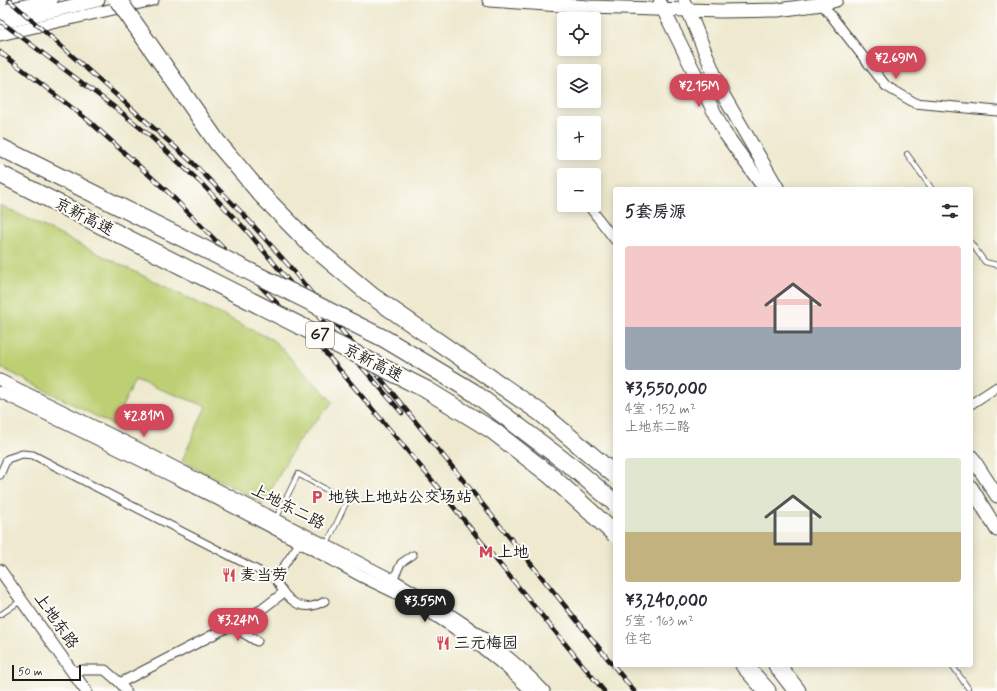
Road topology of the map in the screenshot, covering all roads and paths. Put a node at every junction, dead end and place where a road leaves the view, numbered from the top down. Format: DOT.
graph roads {
  1 [pos="51,0"];
  2 [pos="98,0"];
  3 [pos="118,0"];
  4 [pos="153,0"];
  5 [pos="489,0"];
  6 [pos="836,0"];
  7 [pos="822,4"];
  8 [pos="661,5"];
  9 [pos="686,5"];
  10 [pos="0,12"];
  11 [pos="0,23"];
  12 [pos="0,35"];
  13 [pos="997,111"];
  14 [pos="0,146"];
  15 [pos="906,154"];
  16 [pos="0,174"];
  17 [pos="764,187"];
  18 [pos="777,187"];
  19 [pos="931,187"];
  20 [pos="593,212"];
  21 [pos="613,237"];
  22 [pos="973,246"];
  23 [pos="997,265"];
  24 [pos="0,380"];
  25 [pos="997,387"];
  26 [pos="0,392"];
  27 [pos="973,403"];
  28 [pos="973,459"];
  29 [pos="613,473"];
  30 [pos="0,475"];
  31 [pos="973,490"];
  32 [pos="997,496"];
  33 [pos="613,501"];
  34 [pos="273,523"];
  35 [pos="997,530"];
  36 [pos="613,532"];
  37 [pos="300,542"];
  38 [pos="324,550"];
  39 [pos="412,555"];
  40 [pos="0,570"];
  41 [pos="275,579"];
  42 [pos="393,580"];
  43 [pos="283,593"];
  44 [pos="22,600"];
  45 [pos="325,601"];
  46 [pos="0,615"];
  47 [pos="230,625"];
  48 [pos="257,641"];
  49 [pos="746,667"];
  50 [pos="779,667"];
  51 [pos="783,667"];
  52 [pos="953,667"];
  53 [pos="72,672"];
  54 [pos="120,683"];
  55 [pos="968,688"];
  56 [pos="86,691"];
  57 [pos="126,691"];
  58 [pos="531,691"];
  59 [pos="544,691"];
  60 [pos="767,691"];
  61 [pos="798,691"];
  1 -- 10 [label="main road"];
  2 -- 11 [label="main road"];
  3 -- 29 [label="highway, bridge"];
  4 -- 12 [label="street"];
  5 -- 8 [label="main road"];
  6 -- 7 [label="main road"];
  7 -- 9 [label="main road"];
  7 -- 13 [label="street"];
  8 -- 9 [label="main road"];
  8 -- 17 [label="main road"];
  9 -- 18 [label="main road"];
  14 -- 33 [label="highway, 京新高速 / G7, bridge"];
  15 -- 19 [label="lane"];
  16 -- 36 [label="highway, 京新高速 / G7, bridge"];
  20 -- 21 [label="street"];
  22 -- 23 [label="lane"];
  24 -- 34 [label="street, 上地东二路"];
  25 -- 27 [label="street"];
  26 -- 34 [label="street, 上地东二路"];
  28 -- 32 [label="main road"];
  30 -- 41 [label="street"];
  31 -- 35 [label="main road"];
  34 -- 37 [label="street, 上地东二路"];
  34 -- 38 [label="street, 上地东二路"];
  34 -- 38 [label="lane"];
  37 -- 38 [label="street, 上地东二路"];
  37 -- 41 [label="street"];
  38 -- 42 [label="street, 上地东二路"];
  38 -- 58 [label="street, 上地东二路"];
  39 -- 42 [label="street"];
  40 -- 44 [label="street, 上地东路"];
  41 -- 43 [label="street"];
  42 -- 59 [label="street, 上地东二路"];
  43 -- 45 [label="street"];
  43 -- 47 [label="street"];
  44 -- 46 [label="lane"];
  44 -- 53 [label="street, 上地东路"];
  47 -- 48 [label="street"];
  47 -- 54 [label="street"];
  49 -- 60 [label="highway"];
  50 -- 61 [label="highway"];
  51 -- 61 [label="highway"];
  52 -- 55 [label="lane"];
  53 -- 54 [label="street"];
  53 -- 56 [label="street, 上地东路"];
  54 -- 57 [label="street"];
}
